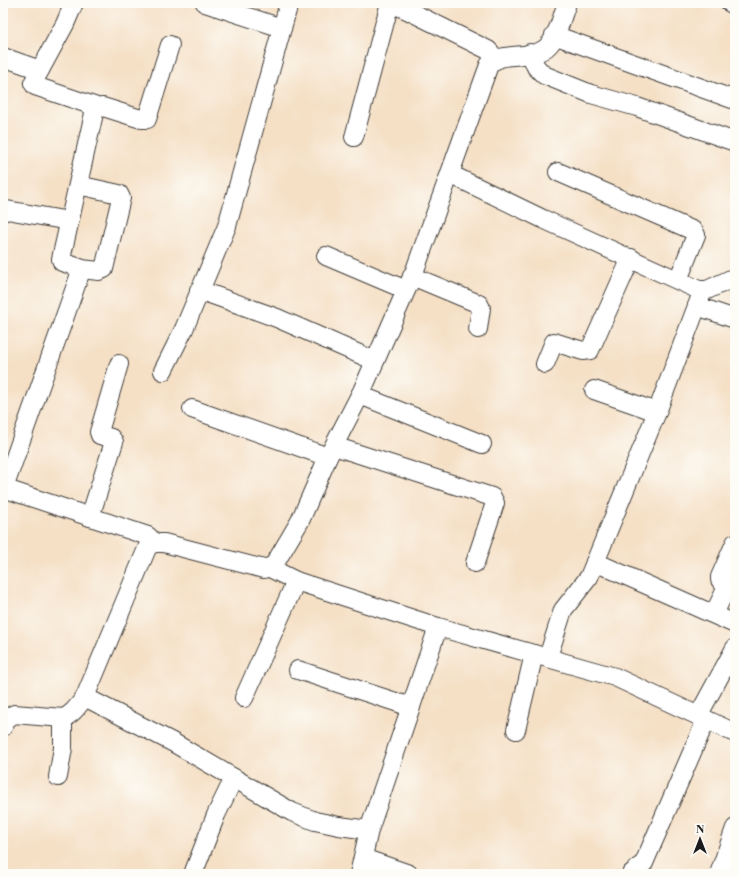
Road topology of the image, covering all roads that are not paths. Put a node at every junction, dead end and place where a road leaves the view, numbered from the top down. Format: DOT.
graph roads {
  1 [pos="74,3"];
  2 [pos="205,3"];
  3 [pos="289,3"];
  4 [pos="390,3"];
  5 [pos="567,3"];
  6 [pos="730,3"];
  7 [pos="735,5"];
  8 [pos="282,28"];
  9 [pos="554,35"];
  10 [pos="170,45"];
  11 [pos="530,53"];
  12 [pos="3,58"];
  13 [pos="496,59"];
  14 [pos="40,70"];
  15 [pos="735,100"];
  16 [pos="94,108"];
  17 [pos="354,137"];
  18 [pos="735,142"];
  19 [pos="558,172"];
  20 [pos="450,174"];
  21 [pos="78,185"];
  22 [pos="3,212"];
  23 [pos="69,221"];
  24 [pos="326,256"];
  25 [pos="631,258"];
  26 [pos="81,269"];
  27 [pos="735,277"];
  28 [pos="678,280"];
  29 [pos="409,283"];
  30 [pos="199,290"];
  31 [pos="700,298"];
  32 [pos="735,319"];
  33 [pos="478,329"];
  34 [pos="375,361"];
  35 [pos="119,364"];
  36 [pos="546,364"];
  37 [pos="163,371"];
  38 [pos="594,390"];
  39 [pos="360,395"];
  40 [pos="192,409"];
  41 [pos="657,412"];
  42 [pos="482,444"];
  43 [pos="331,452"];
  44 [pos="3,489"];
  45 [pos="90,517"];
  46 [pos="155,543"];
  47 [pos="735,543"];
  48 [pos="595,562"];
  49 [pos="475,563"];
  50 [pos="270,568"];
  51 [pos="296,581"];
  52 [pos="714,614"];
  53 [pos="735,624"];
  54 [pos="438,627"];
  55 [pos="735,648"];
  56 [pos="541,655"];
  57 [pos="298,670"];
  58 [pos="85,697"];
  59 [pos="244,698"];
  60 [pos="410,707"];
  61 [pos="63,718"];
  62 [pos="702,718"];
  63 [pos="3,727"];
  64 [pos="516,730"];
  65 [pos="735,733"];
  66 [pos="58,777"];
  67 [pos="234,778"];
  68 [pos="735,828"];
  69 [pos="369,830"];
  70 [pos="361,866"];
  71 [pos="194,874"];
  72 [pos="409,874"];
  73 [pos="632,874"];
  74 [pos="719,874"];
  1 -- 14 [label="street"];
  2 -- 8 [label="street"];
  3 -- 8 [label="street"];
  4 -- 13 [label="street"];
  4 -- 17 [label="street"];
  5 -- 9 [label="street"];
  6 -- 7 [label="street"];
  8 -- 30 [label="street"];
  9 -- 11 [label="street"];
  9 -- 15 [label="street"];
  10 -- 16 [label="street"];
  11 -- 13 [label="street"];
  11 -- 18 [label="street"];
  12 -- 14 [label="street"];
  13 -- 20 [label="street"];
  14 -- 16 [label="street"];
  16 -- 21 [label="street"];
  19 -- 28 [label="street"];
  20 -- 25 [label="street"];
  20 -- 29 [label="street"];
  21 -- 23 [label="street"];
  21 -- 26 [label="street"];
  22 -- 23 [label="street"];
  23 -- 26 [label="street"];
  24 -- 29 [label="street"];
  25 -- 28 [label="street"];
  25 -- 36 [label="street"];
  26 -- 44 [label="street"];
  27 -- 31 [label="street"];
  28 -- 31 [label="street"];
  29 -- 33 [label="street"];
  29 -- 34 [label="street"];
  30 -- 34 [label="street"];
  30 -- 37 [label="street"];
  31 -- 32 [label="street"];
  31 -- 41 [label="street"];
  34 -- 39 [label="street"];
  35 -- 45 [label="street"];
  38 -- 41 [label="street"];
  39 -- 42 [label="street"];
  39 -- 43 [label="street"];
  40 -- 43 [label="street"];
  41 -- 48 [label="street"];
  43 -- 49 [label="street"];
  43 -- 50 [label="street"];
  44 -- 45 [label="street"];
  45 -- 46 [label="street"];
  46 -- 50 [label="street"];
  46 -- 58 [label="street"];
  47 -- 52 [label="street"];
  48 -- 52 [label="street"];
  48 -- 56 [label="street"];
  50 -- 51 [label="street"];
  51 -- 54 [label="street"];
  51 -- 59 [label="street"];
  52 -- 53 [label="street"];
  54 -- 56 [label="street"];
  54 -- 60 [label="street"];
  55 -- 62 [label="street"];
  56 -- 62 [label="street"];
  56 -- 64 [label="street"];
  57 -- 60 [label="street"];
  58 -- 61 [label="street"];
  58 -- 67 [label="street"];
  60 -- 69 [label="street"];
  61 -- 63 [label="street"];
  61 -- 66 [label="street"];
  62 -- 65 [label="street"];
  62 -- 73 [label="street"];
  67 -- 69 [label="street"];
  67 -- 71 [label="street"];
  68 -- 74 [label="street"];
  69 -- 70 [label="street"];
  70 -- 72 [label="street"];
}
